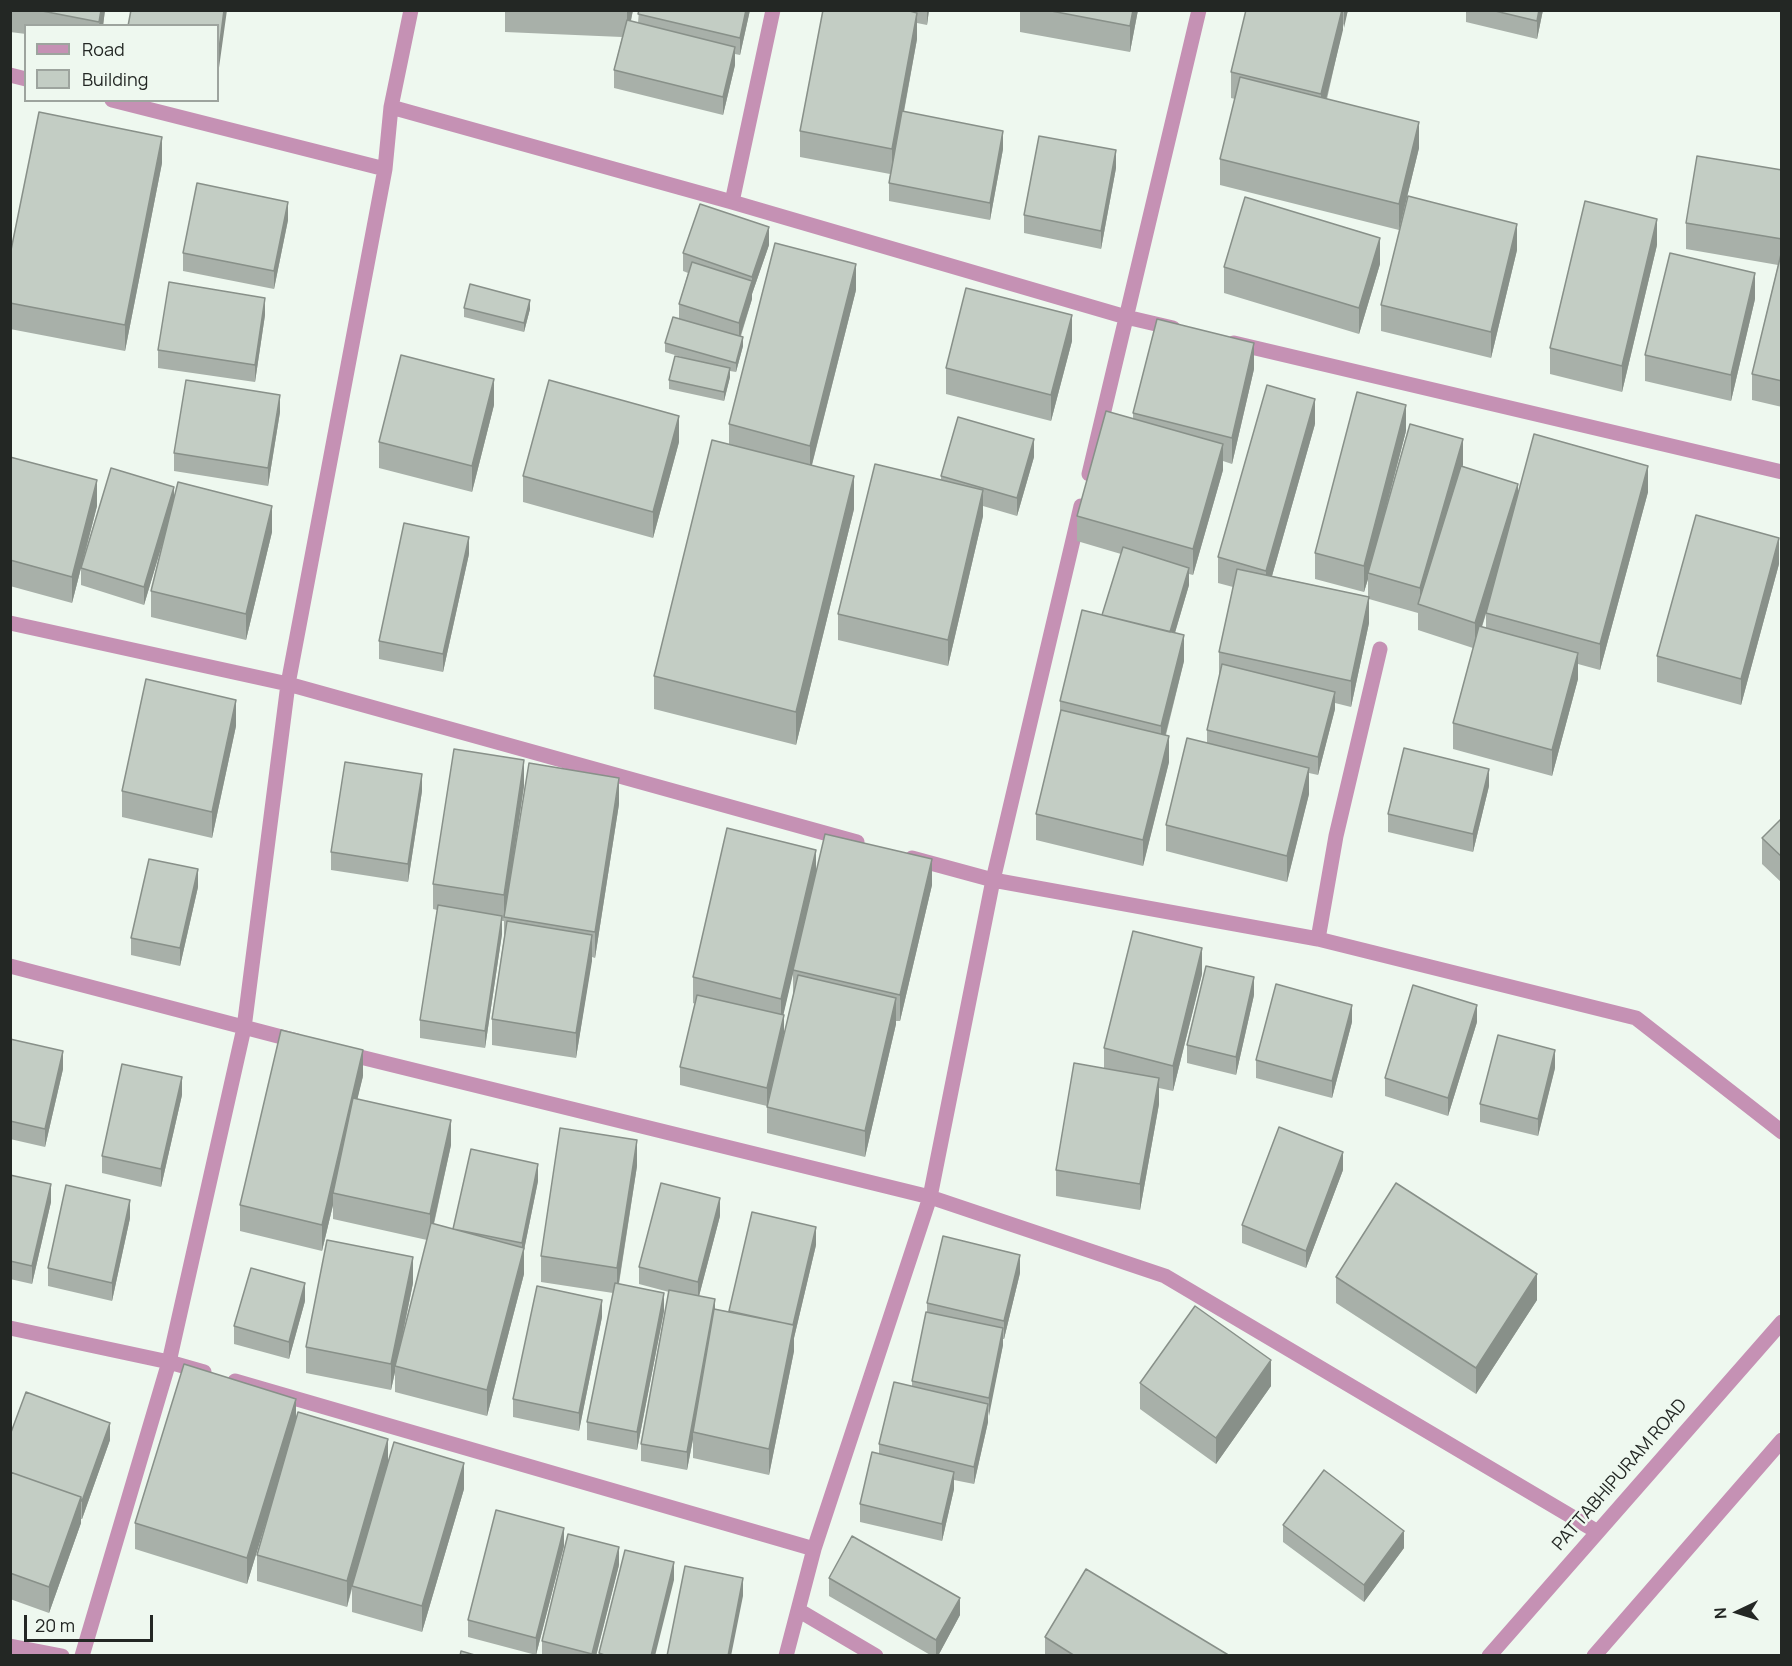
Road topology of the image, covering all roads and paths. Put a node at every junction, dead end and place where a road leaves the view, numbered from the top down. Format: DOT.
graph roads {
  1 [pos="411,10"];
  2 [pos="773,10"];
  3 [pos="1199,10"];
  4 [pos="120,102"];
  5 [pos="391,107"];
  6 [pos="385,169"];
  7 [pos="732,202"];
  8 [pos="1126,317"];
  9 [pos="1184,331"];
  10 [pos="1218,339"];
  11 [pos="1782,472"];
  12 [pos="10,623"];
  13 [pos="1380,649"];
  14 [pos="288,684"];
  15 [pos="866,845"];
  16 [pos="900,854"];
  17 [pos="993,880"];
  18 [pos="1318,939"];
  19 [pos="10,966"];
  20 [pos="244,1028"];
  21 [pos="1782,1132"];
  22 [pos="930,1197"];
  23 [pos="1782,1322"];
  24 [pos="10,1328"];
  25 [pos="169,1362"];
  26 [pos="1782,1440"];
  27 [pos="1596,1532"];
  28 [pos="814,1549"];
  29 [pos="798,1610"];
  30 [pos="10,1646"];
  31 [pos="62,1656"];
  32 [pos="82,1656"];
  33 [pos="786,1656"];
  34 [pos="876,1656"];
  35 [pos="1489,1656"];
  36 [pos="1594,1656"];
  1 -- 5 [label="street"];
  2 -- 7 [label="street"];
  3 -- 8 [label="street"];
  4 -- 6 [label="street"];
  5 -- 6 [label="street"];
  5 -- 7 [label="street"];
  6 -- 14 [label="street"];
  7 -- 8 [label="street"];
  8 -- 9 [label="street"];
  8 -- 17 [label="street"];
  10 -- 11 [label="street"];
  12 -- 14 [label="street"];
  13 -- 18 [label="street"];
  14 -- 15 [label="street"];
  14 -- 20 [label="street"];
  16 -- 17 [label="street"];
  17 -- 18 [label="street"];
  17 -- 22 [label="street"];
  18 -- 21 [label="street"];
  19 -- 20 [label="street"];
  20 -- 22 [label="street"];
  20 -- 25 [label="street"];
  22 -- 27 [label="street"];
  22 -- 28 [label="street"];
  23 -- 27 [label="street, PATTABHIPURAM ROAD"];
  24 -- 25 [label="street"];
  25 -- 28 [label="street"];
  25 -- 32 [label="street"];
  26 -- 36 [label="street"];
  27 -- 35 [label="street, PATTABHIPURAM ROAD"];
  28 -- 29 [label="street"];
  29 -- 33 [label="street"];
  29 -- 34 [label="street"];
  30 -- 31 [label="street"];
}
